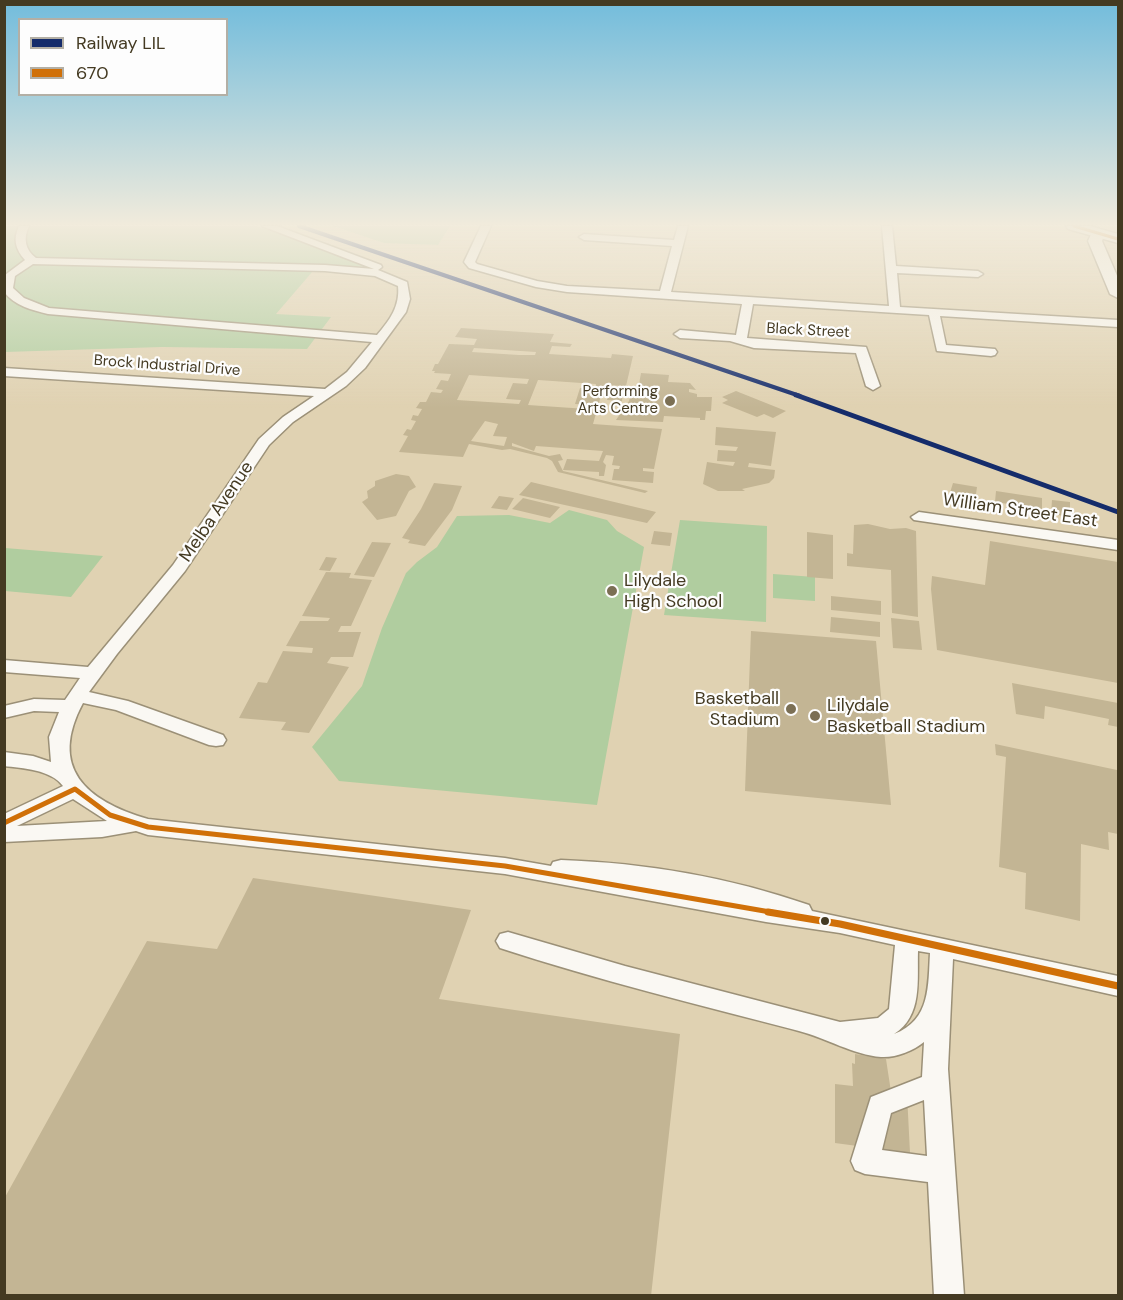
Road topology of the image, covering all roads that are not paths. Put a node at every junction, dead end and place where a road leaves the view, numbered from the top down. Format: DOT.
graph roads {
  1 [pos="7,287"];
  2 [pos="403,287"];
  3 [pos="550,287"];
  4 [pos="667,287"];
  5 [pos="893,287"];
  6 [pos="664,296"];
  7 [pos="748,301"];
  8 [pos="895,311"];
  9 [pos="934,313"];
  10 [pos="1119,324"];
  11 [pos="680,334"];
  12 [pos="380,339"];
  13 [pos="741,339"];
  14 [pos="991,352"];
  15 [pos="4,372"];
  16 [pos="873,386"];
  17 [pos="328,393"];
  18 [pos="919,517"];
  19 [pos="1118,545"];
  20 [pos="4,666"];
  21 [pos="94,673"];
  22 [pos="74,701"];
  23 [pos="4,712"];
  24 [pos="216,740"];
  25 [pos="4,759"];
  26 [pos="71,783"];
  27 [pos="4,823"];
  28 [pos="136,824"];
  29 [pos="4,834"];
  30 [pos="907,939"];
  31 [pos="508,941"];
  32 [pos="942,947"];
  33 [pos="1119,986"];
  34 [pos="939,1002"];
  35 [pos="904,1028"];
  36 [pos="936,1076"];
  37 [pos="942,1171"];
  38 [pos="949,1296"];
  1 -- 12 [label="street"];
  2 -- 12 [label="street, Melba Avenue"];
  3 -- 6 [label="street"];
  4 -- 6 [label="street"];
  5 -- 8 [label="street"];
  6 -- 7 [label="street"];
  7 -- 8 [label="street"];
  7 -- 13 [label="street"];
  8 -- 9 [label="street"];
  9 -- 10 [label="street"];
  9 -- 14 [label="street"];
  11 -- 13 [label="street, Black Street"];
  12 -- 17 [label="street, Melba Avenue"];
  13 -- 16 [label="street, Black Street"];
  15 -- 17 [label="street, Brock Industrial Drive"];
  17 -- 21 [label="street, Melba Avenue"];
  18 -- 19 [label="street, William Street East"];
  20 -- 21 [label="street"];
  21 -- 22 [label="street, Melba Avenue"];
  22 -- 23 [label="street"];
  22 -- 24 [label="street"];
  22 -- 26 [label="street, Melba Avenue"];
  25 -- 26 [label="street"];
  26 -- 27 [label="street"];
  26 -- 28 [label="street"];
  28 -- 29 [label="street"];
  28 -- 30 [label="street"];
  30 -- 32 [label="street"];
  30 -- 35 [label="street"];
  31 -- 35 [label="street"];
  32 -- 33 [label="street"];
  32 -- 34 [label="street"];
  34 -- 35 [label="street"];
  34 -- 36 [label="street"];
  35 -- 36 [label="street"];
  36 -- 37 [label="street"];
  36 -- 37 [label="street"];
  37 -- 38 [label="street"];
}
